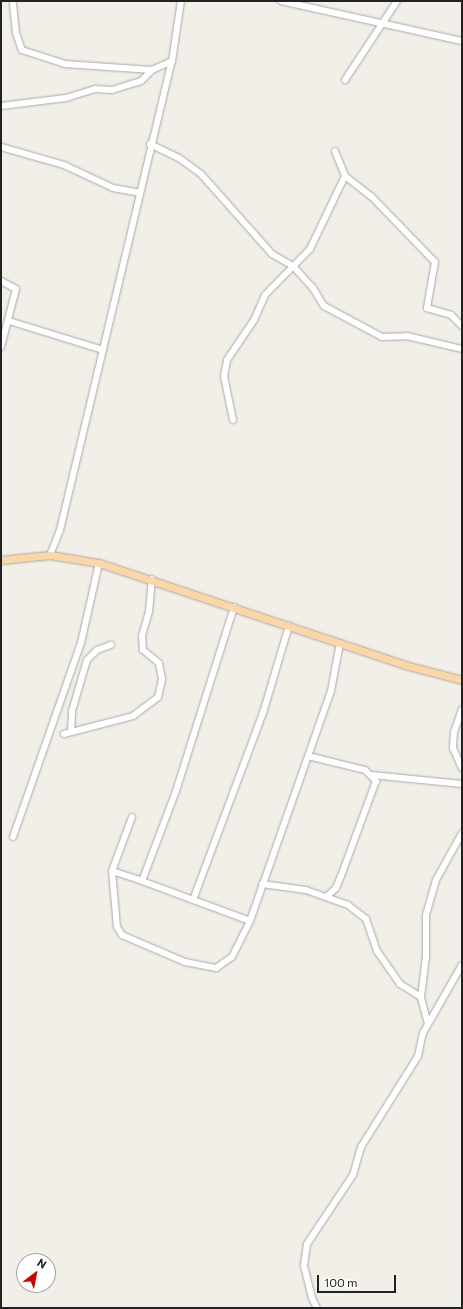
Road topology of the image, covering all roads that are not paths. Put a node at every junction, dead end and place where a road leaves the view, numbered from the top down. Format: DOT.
graph roads {
  1 [pos="181,1"];
  2 [pos="281,1"];
  3 [pos="397,1"];
  4 [pos="293,2"];
  5 [pos="13,4"];
  6 [pos="382,23"];
  7 [pos="462,41"];
  8 [pos="172,61"];
  9 [pos="152,70"];
  10 [pos="345,80"];
  11 [pos="1,106"];
  12 [pos="150,144"];
  13 [pos="1,147"];
  14 [pos="335,151"];
  15 [pos="345,176"];
  16 [pos="140,193"];
  17 [pos="293,266"];
  18 [pos="1,281"];
  19 [pos="8,321"];
  20 [pos="462,326"];
  21 [pos="1,347"];
  22 [pos="462,349"];
  23 [pos="103,350"];
  24 [pos="233,420"];
  25 [pos="50,555"];
  26 [pos="1,560"];
  27 [pos="99,563"];
  28 [pos="152,579"];
  29 [pos="234,607"];
  30 [pos="289,626"];
  31 [pos="340,643"];
  32 [pos="111,645"];
  33 [pos="462,680"];
  34 [pos="462,709"];
  35 [pos="71,732"];
  36 [pos="64,734"];
  37 [pos="308,756"];
  38 [pos="462,768"];
  39 [pos="372,775"];
  40 [pos="462,784"];
  41 [pos="132,817"];
  42 [pos="462,833"];
  43 [pos="13,837"];
  44 [pos="112,871"];
  45 [pos="142,881"];
  46 [pos="262,884"];
  47 [pos="326,896"];
  48 [pos="193,900"];
  49 [pos="250,920"];
  50 [pos="462,965"];
  51 [pos="421,997"];
  52 [pos="428,1024"];
  53 [pos="317,1308"];
  1 -- 8 [label="street"];
  2 -- 4 [label="street"];
  3 -- 6 [label="street"];
  4 -- 6 [label="street"];
  5 -- 9 [label="street"];
  6 -- 7 [label="street"];
  6 -- 10 [label="street"];
  8 -- 9 [label="street"];
  8 -- 12 [label="street"];
  9 -- 11 [label="street"];
  12 -- 16 [label="street"];
  12 -- 17 [label="street"];
  13 -- 16 [label="street"];
  14 -- 15 [label="street"];
  15 -- 17 [label="street"];
  15 -- 20 [label="street"];
  16 -- 23 [label="street"];
  17 -- 22 [label="street"];
  17 -- 24 [label="street"];
  18 -- 19 [label="street"];
  19 -- 21 [label="street"];
  19 -- 23 [label="street"];
  23 -- 25 [label="street"];
  25 -- 26 [label="main road"];
  25 -- 27 [label="main road"];
  27 -- 28 [label="main road"];
  27 -- 43 [label="street"];
  28 -- 29 [label="main road"];
  28 -- 35 [label="street"];
  29 -- 30 [label="main road"];
  29 -- 45 [label="street"];
  30 -- 31 [label="main road"];
  30 -- 48 [label="street"];
  31 -- 33 [label="main road"];
  31 -- 37 [label="street"];
  32 -- 35 [label="street"];
  34 -- 38 [label="street"];
  35 -- 36 [label="street"];
  37 -- 39 [label="street"];
  37 -- 46 [label="street"];
  39 -- 40 [label="street"];
  39 -- 47 [label="street"];
  41 -- 44 [label="street"];
  42 -- 51 [label="street"];
  44 -- 45 [label="street"];
  44 -- 49 [label="street"];
  45 -- 48 [label="street"];
  46 -- 47 [label="street"];
  46 -- 49 [label="street"];
  47 -- 51 [label="street"];
  48 -- 49 [label="street"];
  50 -- 52 [label="street"];
  51 -- 52 [label="street"];
  52 -- 53 [label="street"];
}
